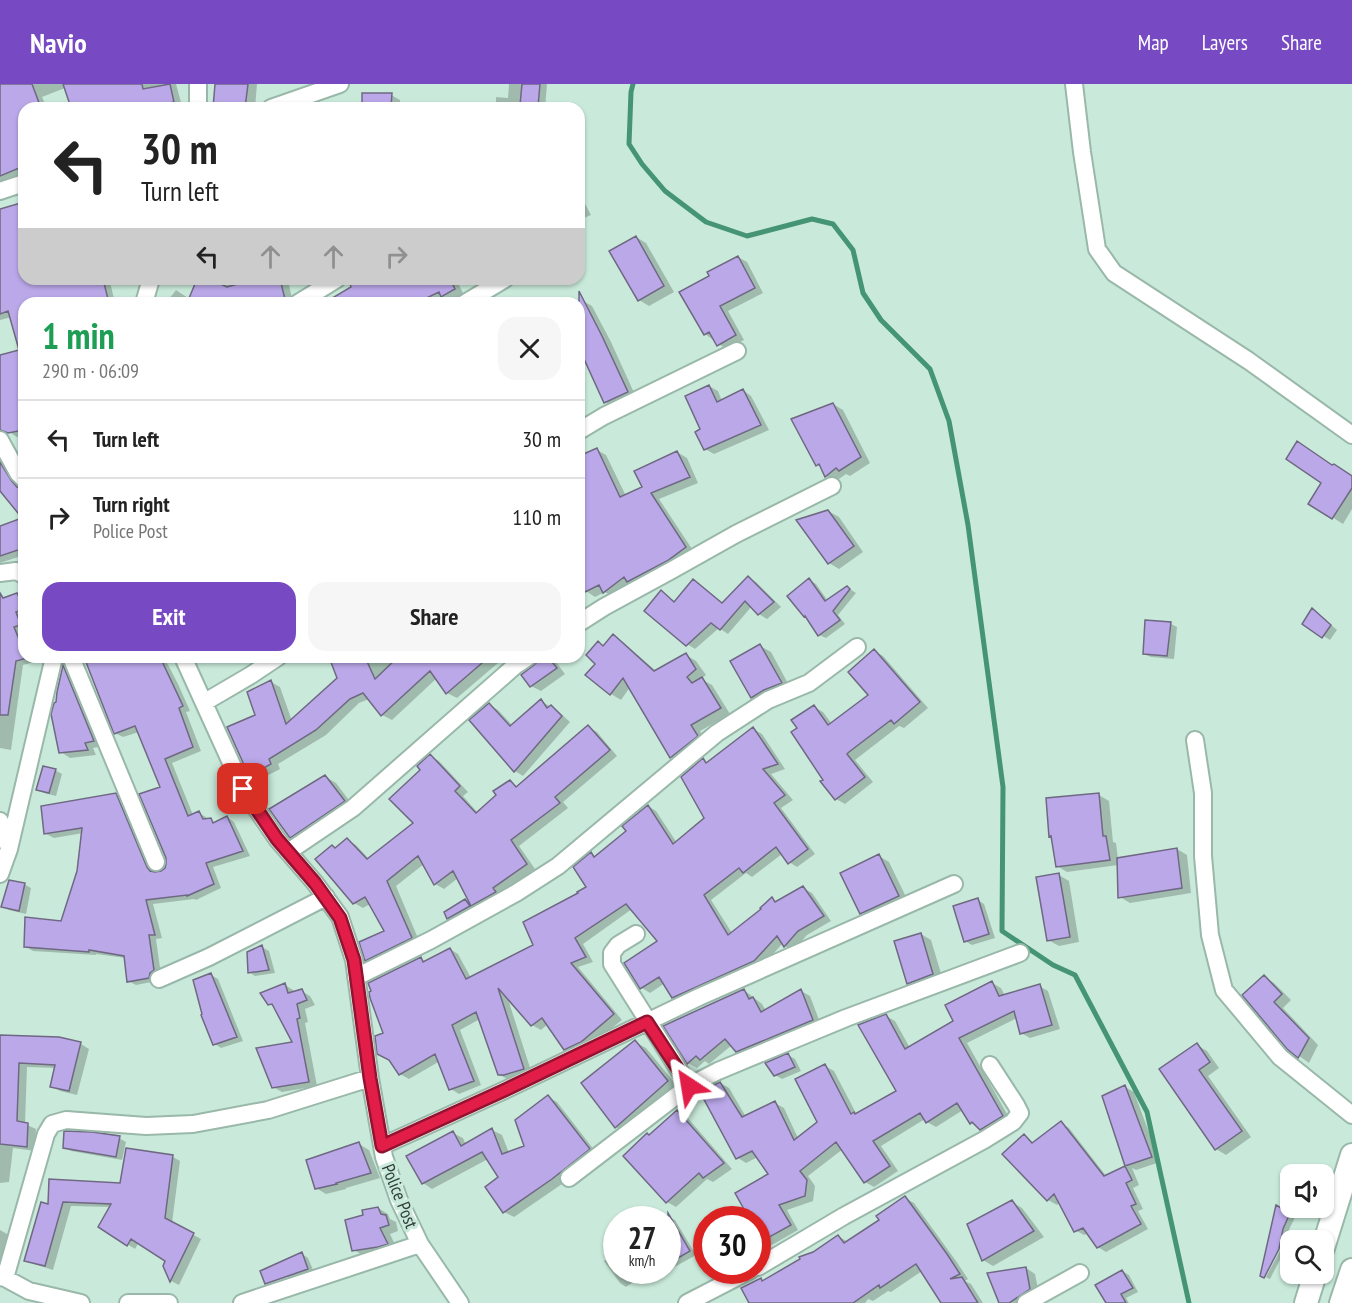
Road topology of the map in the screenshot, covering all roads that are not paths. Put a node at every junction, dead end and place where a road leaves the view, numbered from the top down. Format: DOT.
graph roads {
  1 [pos="198,84"];
  2 [pos="340,84"];
  3 [pos="1074,84"];
  4 [pos="198,102"];
  5 [pos="288,102"];
  6 [pos="18,185"];
  7 [pos="0,191"];
  8 [pos="327,285"];
  9 [pos="495,285"];
  10 [pos="308,297"];
  11 [pos="475,297"];
  12 [pos="737,351"];
  13 [pos="585,427"];
  14 [pos="1352,435"];
  15 [pos="0,440"];
  16 [pos="18,473"];
  17 [pos="832,486"];
  18 [pos="18,572"];
  19 [pos="0,573"];
  20 [pos="585,619"];
  21 [pos="857,647"];
  22 [pos="53,663"];
  23 [pos="73,663"];
  24 [pos="186,663"];
  25 [pos="269,663"];
  26 [pos="518,663"];
  27 [pos="205,702"];
  28 [pos="1195,740"];
  29 [pos="0,821"];
  30 [pos="9,849"];
  31 [pos="288,852"];
  32 [pos="156,862"];
  33 [pos="0,874"];
  34 [pos="954,884"];
  35 [pos="326,897"];
  36 [pos="636,934"];
  37 [pos="1020,953"];
  38 [pos="356,977"];
  39 [pos="159,979"];
  40 [pos="647,1022"];
  41 [pos="990,1065"];
  42 [pos="370,1078"];
  43 [pos="689,1086"];
  44 [pos="1352,1115"];
  45 [pos="382,1146"];
  46 [pos="1352,1155"];
  47 [pos="569,1178"];
  48 [pos="1329,1230"];
  49 [pos="420,1244"];
  50 [pos="771,1259"];
  51 [pos="1352,1270"];
  52 [pos="1080,1273"];
  53 [pos="2,1278"];
  54 [pos="724,1284"];
  55 [pos="1312,1284"];
  56 [pos="81,1303"];
  57 [pos="128,1303"];
  58 [pos="169,1303"];
  59 [pos="242,1303"];
  60 [pos="460,1303"];
  61 [pos="687,1303"];
  62 [pos="1026,1303"];
  63 [pos="1306,1303"];
  64 [pos="1341,1303"];
  1 -- 4 [label="street"];
  2 -- 5 [label="street"];
  3 -- 14 [label="street"];
  6 -- 7 [label="street"];
  8 -- 10 [label="street"];
  9 -- 11 [label="street"];
  12 -- 13 [label="street"];
  15 -- 16 [label="street"];
  17 -- 20 [label="street"];
  18 -- 19 [label="street"];
  21 -- 38 [label="street"];
  22 -- 30 [label="street"];
  23 -- 32 [label="street"];
  24 -- 27 [label="street, Police Post"];
  25 -- 27 [label="street"];
  26 -- 31 [label="street"];
  27 -- 31 [label="street, Police Post"];
  28 -- 44 [label="street"];
  29 -- 30 [label="street"];
  30 -- 33 [label="street"];
  31 -- 35 [label="street, Police Post"];
  34 -- 40 [label="street"];
  35 -- 38 [label="street, Police Post"];
  35 -- 39 [label="street"];
  36 -- 40 [label="street"];
  37 -- 43 [label="street"];
  38 -- 42 [label="street, Police Post"];
  40 -- 43 [label="street"];
  40 -- 45 [label="street"];
  41 -- 50 [label="street"];
  42 -- 45 [label="street, Police Post"];
  42 -- 53 [label="street"];
  43 -- 47 [label="street"];
  45 -- 49 [label="street, Police Post"];
  46 -- 48 [label="main road"];
  49 -- 59 [label="street"];
  49 -- 60 [label="street, Police Post"];
  51 -- 64 [label="main road"];
  52 -- 62 [label="street"];
  53 -- 56 [label="street"];
  54 -- 61 [label="street"];
  55 -- 63 [label="main road"];
  57 -- 58 [label="street"];
}
